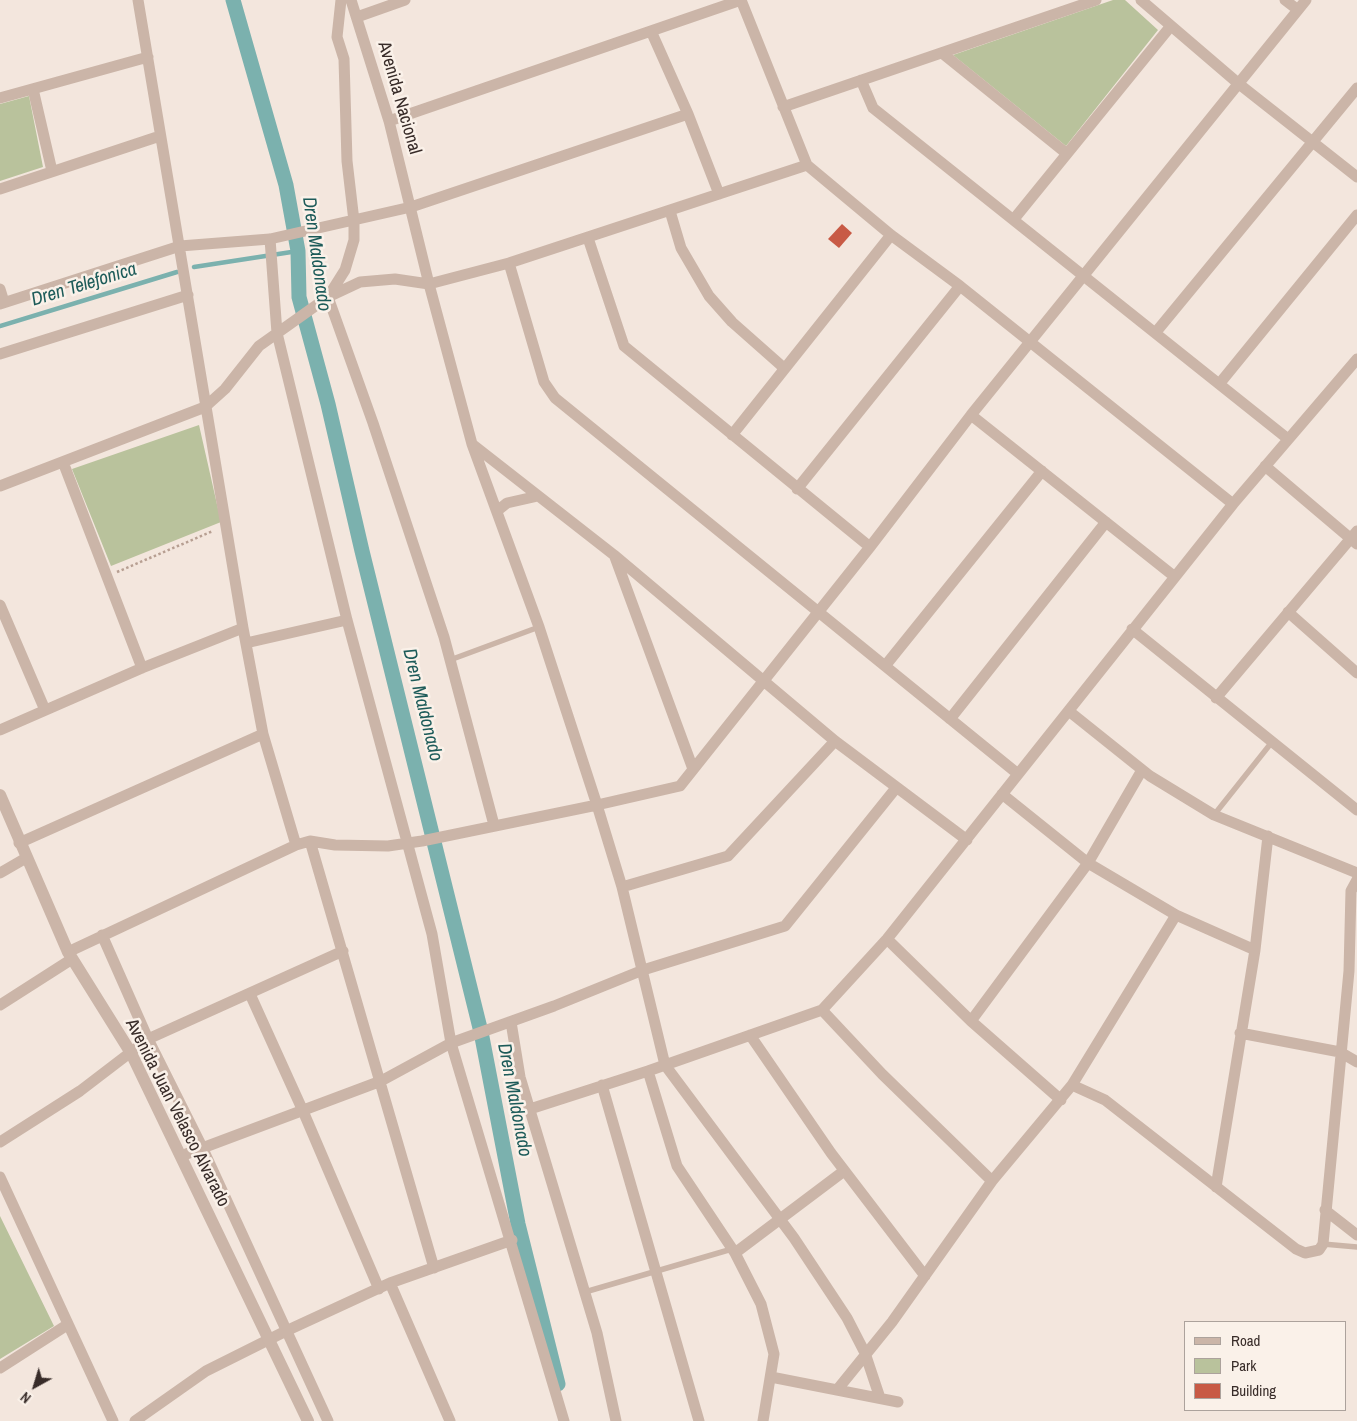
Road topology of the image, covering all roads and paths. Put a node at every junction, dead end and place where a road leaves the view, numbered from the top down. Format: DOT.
graph roads {
  1 [pos="138,0"];
  2 [pos="341,0"];
  3 [pos="351,0"];
  4 [pos="405,0"];
  5 [pos="741,0"];
  6 [pos="1096,0"];
  7 [pos="1141,0"];
  8 [pos="1285,0"];
  9 [pos="1306,0"];
  10 [pos="1298,10"];
  11 [pos="357,17"];
  12 [pos="1170,27"];
  13 [pos="651,31"];
  14 [pos="942,53"];
  15 [pos="148,57"];
  16 [pos="861,80"];
  17 [pos="1239,84"];
  18 [pos="1357,88"];
  19 [pos="33,89"];
  20 [pos="0,98"];
  21 [pos="783,107"];
  22 [pos="688,114"];
  23 [pos="389,121"];
  24 [pos="160,136"];
  25 [pos="1313,143"];
  26 [pos="1066,153"];
  27 [pos="806,165"];
  28 [pos="52,172"];
  29 [pos="1357,177"];
  30 [pos="0,189"];
  31 [pos="719,194"];
  32 [pos="411,207"];
  33 [pos="670,211"];
  34 [pos="1357,215"];
  35 [pos="1014,219"];
  36 [pos="354,221"];
  37 [pos="890,235"];
  38 [pos="588,238"];
  39 [pos="270,239"];
  40 [pos="180,246"];
  41 [pos="509,263"];
  42 [pos="1085,274"];
  43 [pos="429,284"];
  44 [pos="960,286"];
  45 [pos="0,289"];
  46 [pos="188,295"];
  47 [pos="328,297"];
  48 [pos="2,303"];
  49 [pos="1156,332"];
  50 [pos="276,333"];
  51 [pos="1030,343"];
  52 [pos="0,354"];
  53 [pos="1357,360"];
  54 [pos="784,368"];
  55 [pos="1220,383"];
  56 [pos="206,407"];
  57 [pos="971,415"];
  58 [pos="732,435"];
  59 [pos="1288,438"];
  60 [pos="472,444"];
  61 [pos="63,462"];
  62 [pos="1265,466"];
  63 [pos="1042,471"];
  64 [pos="0,486"];
  65 [pos="797,489"];
  66 [pos="538,496"];
  67 [pos="1233,504"];
  68 [pos="496,512"];
  69 [pos="1106,522"];
  70 [pos="226,526"];
  71 [pos="1355,538"];
  72 [pos="870,547"];
  73 [pos="614,555"];
  74 [pos="107,576"];
  75 [pos="1175,577"];
  76 [pos="0,605"];
  77 [pos="819,612"];
  78 [pos="1288,612"];
  79 [pos="347,620"];
  80 [pos="539,627"];
  81 [pos="243,628"];
  82 [pos="1132,629"];
  83 [pos="246,643"];
  84 [pos="450,660"];
  85 [pos="886,666"];
  86 [pos="142,668"];
  87 [pos="1357,672"];
  88 [pos="764,681"];
  89 [pos="1216,698"];
  90 [pos="45,710"];
  91 [pos="1070,712"];
  92 [pos="950,719"];
  93 [pos="0,730"];
  94 [pos="263,734"];
  95 [pos="835,741"];
  96 [pos="1272,742"];
  97 [pos="693,769"];
  98 [pos="1142,770"];
  99 [pos="1018,774"];
  100 [pos="896,788"];
  101 [pos="1002,794"];
  102 [pos="0,795"];
  103 [pos="597,805"];
  104 [pos="1357,810"];
  105 [pos="1214,814"];
  106 [pos="494,826"];
  107 [pos="1268,836"];
  108 [pos="966,840"];
  109 [pos="310,841"];
  110 [pos="19,843"];
  111 [pos="408,843"];
  112 [pos="296,845"];
  113 [pos="26,858"];
  114 [pos="1088,863"];
  115 [pos="0,873"];
  116 [pos="1357,873"];
  117 [pos="1357,880"];
  118 [pos="622,887"];
  119 [pos="1176,915"];
  120 [pos="102,935"];
  121 [pos="887,939"];
  122 [pos="1255,950"];
  123 [pos="343,951"];
  124 [pos="70,956"];
  125 [pos="643,970"];
  126 [pos="250,994"];
  127 [pos="0,1005"];
  128 [pos="822,1010"];
  129 [pos="971,1021"];
  130 [pos="511,1022"];
  131 [pos="1240,1033"];
  132 [pos="750,1035"];
  133 [pos="148,1040"];
  134 [pos="451,1043"];
  135 [pos="1340,1052"];
  136 [pos="131,1053"];
  137 [pos="1357,1062"];
  138 [pos="665,1065"];
  139 [pos="648,1071"];
  140 [pos="381,1082"];
  141 [pos="602,1085"];
  142 [pos="1072,1086"];
  143 [pos="1061,1100"];
  144 [pos="530,1109"];
  145 [pos="303,1111"];
  146 [pos="0,1142"];
  147 [pos="203,1149"];
  148 [pos="181,1156"];
  149 [pos="844,1170"];
  150 [pos="0,1177"];
  151 [pos="992,1181"];
  152 [pos="1216,1187"];
  153 [pos="1325,1210"];
  154 [pos="779,1218"];
  155 [pos="1357,1235"];
  156 [pos="512,1240"];
  157 [pos="1323,1244"];
  158 [pos="1357,1247"];
  159 [pos="734,1251"];
  160 [pos="434,1268"];
  161 [pos="656,1272"];
  162 [pos="925,1276"];
  163 [pos="384,1286"];
  164 [pos="585,1292"];
  165 [pos="67,1325"];
  166 [pos="286,1331"];
  167 [pos="269,1340"];
  168 [pos="865,1353"];
  169 [pos="0,1368"];
  170 [pos="771,1377"];
  171 [pos="837,1390"];
  172 [pos="880,1398"];
  173 [pos="898,1402"];
  174 [pos="112,1421"];
  175 [pos="135,1421"];
  176 [pos="308,1421"];
  177 [pos="328,1421"];
  178 [pos="450,1421"];
  179 [pos="564,1421"];
  180 [pos="616,1421"];
  181 [pos="699,1421"];
  182 [pos="763,1421"];
  1 -- 15 [label="street"];
  2 -- 36 [label="street"];
  3 -- 11 [label="street, Avenida Nacional"];
  4 -- 11 [label="street"];
  5 -- 13 [label="street"];
  5 -- 21 [label="street"];
  6 -- 14 [label="street"];
  7 -- 12 [label="street"];
  8 -- 10 [label="street"];
  9 -- 10 [label="street"];
  10 -- 17 [label="street"];
  11 -- 23 [label="street, Avenida Nacional"];
  12 -- 17 [label="street"];
  12 -- 26 [label="street"];
  13 -- 22 [label="street"];
  13 -- 23 [label="street"];
  14 -- 16 [label="street"];
  14 -- 26 [label="street"];
  15 -- 19 [label="street"];
  15 -- 24 [label="street"];
  16 -- 21 [label="street"];
  16 -- 35 [label="street"];
  17 -- 25 [label="street"];
  17 -- 42 [label="street"];
  18 -- 25 [label="street"];
  19 -- 20 [label="street"];
  19 -- 28 [label="street"];
  21 -- 27 [label="street"];
  22 -- 31 [label="street"];
  22 -- 32 [label="street"];
  23 -- 32 [label="street, Avenida Nacional"];
  24 -- 28 [label="street"];
  24 -- 40 [label="street"];
  25 -- 29 [label="street"];
  25 -- 49 [label="street"];
  26 -- 35 [label="street"];
  27 -- 31 [label="street"];
  27 -- 37 [label="street"];
  28 -- 30 [label="street"];
  31 -- 33 [label="street"];
  32 -- 36 [label="street"];
  32 -- 43 [label="street, Avenida Nacional"];
  33 -- 38 [label="street"];
  33 -- 54 [label="street"];
  34 -- 55 [label="street"];
  35 -- 42 [label="street"];
  36 -- 39 [label="street"];
  36 -- 47 [label="street"];
  37 -- 44 [label="street"];
  37 -- 54 [label="street"];
  38 -- 41 [label="street"];
  38 -- 58 [label="street"];
  39 -- 40 [label="street"];
  39 -- 50 [label="street"];
  40 -- 46 [label="street"];
  40 -- 48 [label="street"];
  41 -- 43 [label="street"];
  41 -- 77 [label="street"];
  42 -- 49 [label="street"];
  42 -- 51 [label="street"];
  43 -- 47 [label="street"];
  43 -- 60 [label="street, Avenida Nacional"];
  44 -- 51 [label="street"];
  44 -- 65 [label="street"];
  45 -- 48 [label="street"];
  46 -- 52 [label="street"];
  46 -- 56 [label="street"];
  47 -- 50 [label="street"];
  47 -- 84 [label="street"];
  49 -- 55 [label="street"];
  50 -- 56 [label="street"];
  50 -- 79 [label="street"];
  51 -- 57 [label="street"];
  51 -- 67 [label="street"];
  53 -- 59 [label="street"];
  54 -- 58 [label="street"];
  55 -- 59 [label="street"];
  56 -- 61 [label="street"];
  56 -- 70 [label="street"];
  57 -- 63 [label="street"];
  57 -- 72 [label="street"];
  58 -- 65 [label="street"];
  59 -- 62 [label="street"];
  60 -- 66 [label="street"];
  60 -- 68 [label="street, Avenida Nacional"];
  61 -- 64 [label="street"];
  61 -- 74 [label="street"];
  62 -- 67 [label="street"];
  62 -- 71 [label="street"];
  63 -- 69 [label="street"];
  63 -- 85 [label="street"];
  65 -- 72 [label="street"];
  66 -- 68 [label="street"];
  66 -- 73 [label="street"];
  67 -- 75 [label="street"];
  68 -- 80 [label="street, Avenida Nacional"];
  69 -- 75 [label="street"];
  69 -- 92 [label="street"];
  70 -- 74 [label="path"];
  70 -- 81 [label="street"];
  71 -- 78 [label="street"];
  72 -- 77 [label="street"];
  73 -- 88 [label="street"];
  73 -- 97 [label="street"];
  74 -- 86 [label="street"];
  75 -- 82 [label="street"];
  76 -- 90 [label="street"];
  77 -- 85 [label="street"];
  77 -- 88 [label="street"];
  78 -- 87 [label="street"];
  78 -- 89 [label="street"];
  79 -- 83 [label="street"];
  79 -- 111 [label="street"];
  80 -- 84 [label="lane"];
  80 -- 103 [label="street, Avenida Nacional"];
  81 -- 83 [label="street"];
  81 -- 86 [label="street"];
  82 -- 89 [label="street"];
  82 -- 91 [label="street"];
  83 -- 94 [label="street"];
  84 -- 106 [label="street"];
  85 -- 92 [label="street"];
  86 -- 90 [label="street"];
  88 -- 95 [label="street"];
  88 -- 97 [label="street"];
  89 -- 96 [label="street"];
  90 -- 93 [label="street"];
  91 -- 98 [label="street"];
  91 -- 99 [label="street"];
  92 -- 99 [label="street"];
  94 -- 110 [label="street"];
  94 -- 112 [label="street"];
  95 -- 100 [label="street"];
  95 -- 118 [label="street"];
  96 -- 104 [label="street"];
  96 -- 105 [label="lane"];
  97 -- 103 [label="street"];
  98 -- 105 [label="street"];
  98 -- 114 [label="street"];
  99 -- 101 [label="street"];
  100 -- 108 [label="street"];
  100 -- 125 [label="street"];
  101 -- 108 [label="street"];
  101 -- 114 [label="street"];
  102 -- 110 [label="street, Avenida Juan Velasco Alvarado"];
  103 -- 106 [label="street"];
  103 -- 118 [label="street, Avenida Nacional"];
  105 -- 107 [label="street"];
  106 -- 111 [label="street"];
  107 -- 116 [label="street"];
  107 -- 122 [label="street"];
  108 -- 121 [label="street"];
  109 -- 111 [label="street"];
  109 -- 112 [label="street"];
  109 -- 123 [label="street"];
  110 -- 113 [label="street, Avenida Juan Velasco Alvarado"];
  111 -- 134 [label="street"];
  112 -- 120 [label="street"];
  113 -- 115 [label="street"];
  113 -- 124 [label="street, Avenida Juan Velasco Alvarado"];
  114 -- 119 [label="street"];
  114 -- 129 [label="street"];
  117 -- 135 [label="street"];
  118 -- 125 [label="street, Avenida Nacional"];
  119 -- 122 [label="street"];
  119 -- 142 [label="street"];
  120 -- 124 [label="street"];
  120 -- 133 [label="street"];
  121 -- 128 [label="street"];
  121 -- 129 [label="street"];
  122 -- 131 [label="street"];
  123 -- 126 [label="street"];
  123 -- 140 [label="street"];
  124 -- 127 [label="street"];
  124 -- 136 [label="street, Avenida Juan Velasco Alvarado"];
  125 -- 130 [label="street"];
  125 -- 138 [label="street, Avenida Nacional"];
  126 -- 133 [label="street"];
  126 -- 145 [label="street"];
  128 -- 132 [label="street"];
  128 -- 151 [label="street"];
  129 -- 143 [label="street"];
  130 -- 134 [label="street"];
  130 -- 144 [label="street"];
  131 -- 135 [label="street"];
  131 -- 152 [label="street"];
  132 -- 138 [label="street"];
  132 -- 149 [label="street"];
  133 -- 136 [label="street"];
  133 -- 147 [label="street"];
  134 -- 140 [label="street"];
  134 -- 156 [label="street"];
  135 -- 137 [label="street"];
  135 -- 153 [label="street"];
  136 -- 146 [label="street"];
  136 -- 148 [label="street, Avenida Juan Velasco Alvarado"];
  138 -- 139 [label="street"];
  138 -- 154 [label="street"];
  139 -- 141 [label="street"];
  139 -- 159 [label="street"];
  140 -- 145 [label="street"];
  140 -- 160 [label="street"];
  141 -- 144 [label="street"];
  141 -- 161 [label="street"];
  142 -- 143 [label="street"];
  142 -- 152 [label="street"];
  143 -- 151 [label="street"];
  144 -- 164 [label="street"];
  145 -- 147 [label="street"];
  145 -- 163 [label="street"];
  147 -- 148 [label="street"];
  147 -- 166 [label="street"];
  148 -- 167 [label="street, Avenida Juan Velasco Alvarado"];
  149 -- 154 [label="street"];
  149 -- 162 [label="street"];
  150 -- 165 [label="street"];
  151 -- 162 [label="street"];
  152 -- 157 [label="street"];
  153 -- 155 [label="street"];
  153 -- 157 [label="street"];
  154 -- 159 [label="street"];
  154 -- 168 [label="street"];
  156 -- 160 [label="street"];
  156 -- 179 [label="street"];
  157 -- 158 [label="lane"];
  159 -- 161 [label="lane"];
  159 -- 170 [label="street"];
  160 -- 163 [label="street"];
  161 -- 164 [label="lane"];
  161 -- 181 [label="street"];
  162 -- 168 [label="street"];
  163 -- 166 [label="street"];
  163 -- 178 [label="street"];
  164 -- 180 [label="street"];
  165 -- 169 [label="street"];
  165 -- 174 [label="street"];
  166 -- 167 [label="street"];
  166 -- 177 [label="street"];
  167 -- 175 [label="street"];
  167 -- 176 [label="street, Avenida Juan Velasco Alvarado"];
  168 -- 171 [label="street"];
  168 -- 172 [label="street"];
  170 -- 171 [label="street"];
  170 -- 182 [label="street"];
  171 -- 172 [label="street"];
  172 -- 173 [label="street"];
}
